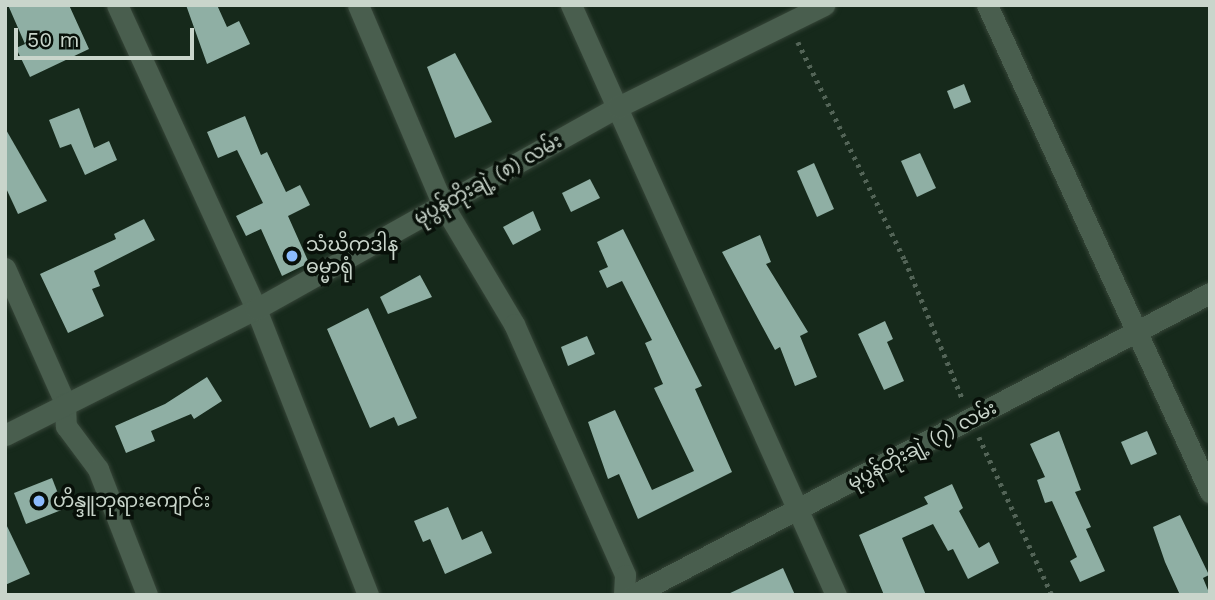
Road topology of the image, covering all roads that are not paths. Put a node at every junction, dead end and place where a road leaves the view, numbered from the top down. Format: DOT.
graph roads {
  1 [pos="117,5"];
  2 [pos="358,5"];
  3 [pos="571,5"];
  4 [pos="824,5"];
  5 [pos="988,5"];
  6 [pos="618,107"];
  7 [pos="443,205"];
  8 [pos="5,268"];
  9 [pos="1210,293"];
  10 [pos="256,309"];
  11 [pos="1134,333"];
  12 [pos="65,403"];
  13 [pos="5,435"];
  14 [pos="1210,492"];
  15 [pos="796,511"];
  16 [pos="146,595"];
  17 [pos="368,595"];
  18 [pos="624,595"];
  19 [pos="633,595"];
  20 [pos="836,595"];
  1 -- 10 [label="street"];
  2 -- 7 [label="street"];
  3 -- 6 [label="street"];
  4 -- 6 [label="street, မုပွန်တိုးချဲ့ (၈) လမ်း"];
  5 -- 11 [label="street"];
  6 -- 7 [label="street, မုပွန်တိုးချဲ့ (၈) လမ်း"];
  6 -- 15 [label="street"];
  7 -- 10 [label="street, မုပွန်တိုးချဲ့ (၈) လမ်း"];
  7 -- 18 [label="street"];
  8 -- 12 [label="street"];
  9 -- 11 [label="street, မုပွန်တိုးချဲ့ (၇) လမ်း"];
  10 -- 12 [label="street, မုပွန်တိုးချဲ့ (၈) လမ်း"];
  10 -- 17 [label="street"];
  11 -- 14 [label="street"];
  11 -- 15 [label="street, မုပွန်တိုးချဲ့ (၇) လမ်း"];
  12 -- 13 [label="street, မုပွန်တိုးချဲ့ (၈) လမ်း"];
  12 -- 16 [label="street"];
  15 -- 19 [label="street, မုပွန်တိုးချဲ့ (၇) လမ်း"];
  15 -- 20 [label="street"];
}
